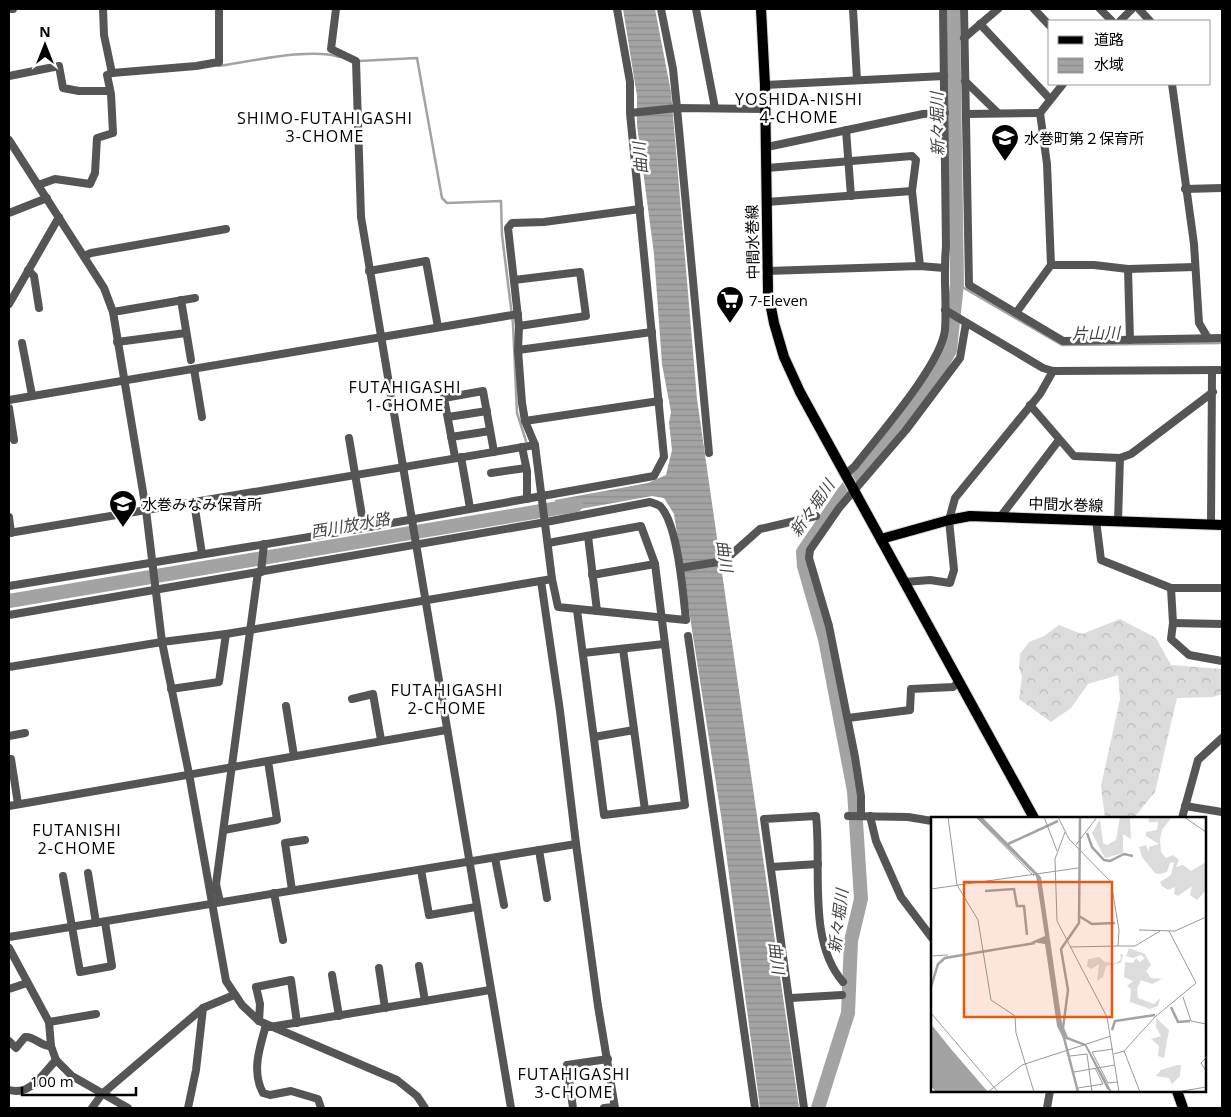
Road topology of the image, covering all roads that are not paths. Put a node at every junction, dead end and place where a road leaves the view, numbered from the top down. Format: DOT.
graph roads {
  1 [pos="13,9"];
  2 [pos="103,9"];
  3 [pos="219,9"];
  4 [pos="336,9"];
  5 [pos="617,9"];
  6 [pos="661,9"];
  7 [pos="696,9"];
  8 [pos="761,9"];
  9 [pos="853,9"];
  10 [pos="943,9"];
  11 [pos="964,9"];
  12 [pos="998,9"];
  13 [pos="1034,9"];
  14 [pos="1100,9"];
  15 [pos="1132,9"];
  16 [pos="1139,9"];
  17 [pos="9,10"];
  18 [pos="1111,20"];
  19 [pos="1121,20"];
  20 [pos="1149,20"];
  21 [pos="980,24"];
  22 [pos="1048,24"];
  23 [pos="964,38"];
  24 [pos="112,74"];
  25 [pos="9,76"];
  26 [pos="944,76"];
  27 [pos="857,80"];
  28 [pos="965,81"];
  29 [pos="765,85"];
  30 [pos="1062,85"];
  31 [pos="1172,85"];
  32 [pos="109,91"];
  33 [pos="1050,99"];
  34 [pos="675,108"];
  35 [pos="715,108"];
  36 [pos="766,109"];
  37 [pos="633,113"];
  38 [pos="998,113"];
  39 [pos="1040,113"];
  40 [pos="945,114"];
  41 [pos="966,114"];
  42 [pos="846,130"];
  43 [pos="9,140"];
  44 [pos="766,147"];
  45 [pos="849,161"];
  46 [pos="767,168"];
  47 [pos="38,185"];
  48 [pos="1222,188"];
  49 [pos="1185,189"];
  50 [pos="912,191"];
  51 [pos="852,196"];
  52 [pos="47,198"];
  53 [pos="767,202"];
  54 [pos="640,209"];
  55 [pos="9,213"];
  56 [pos="59,217"];
  57 [pos="226,229"];
  58 [pos="84,256"];
  59 [pos="1050,265"];
  60 [pos="920,266"];
  61 [pos="944,268"];
  62 [pos="1195,268"];
  63 [pos="1128,269"];
  64 [pos="28,270"];
  65 [pos="370,271"];
  66 [pos="767,271"];
  67 [pos="514,280"];
  68 [pos="195,298"];
  69 [pos="181,300"];
  70 [pos="9,304"];
  71 [pos="39,308"];
  72 [pos="945,310"];
  73 [pos="113,312"];
  74 [pos="1016,313"];
  75 [pos="518,314"];
  76 [pos="966,323"];
  77 [pos="519,326"];
  78 [pos="438,327"];
  79 [pos="186,332"];
  80 [pos="652,332"];
  81 [pos="380,336"];
  82 [pos="1208,338"];
  83 [pos="1222,338"];
  84 [pos="1130,340"];
  85 [pos="117,342"];
  86 [pos="22,343"];
  87 [pos="518,350"];
  88 [pos="191,360"];
  89 [pos="194,369"];
  90 [pos="1222,370"];
  91 [pos="1053,371"];
  92 [pos="1212,371"];
  93 [pos="124,381"];
  94 [pos="1214,392"];
  95 [pos="32,395"];
  96 [pos="9,400"];
  97 [pos="659,401"];
  98 [pos="1030,405"];
  99 [pos="9,408"];
  100 [pos="487,411"];
  101 [pos="202,417"];
  102 [pos="448,418"];
  103 [pos="525,421"];
  104 [pos="490,431"];
  105 [pos="451,437"];
  106 [pos="349,438"];
  107 [pos="14,440"];
  108 [pos="1058,440"];
  109 [pos="534,445"];
  110 [pos="522,447"];
  111 [pos="494,452"];
  112 [pos="709,453"];
  113 [pos="458,457"];
  114 [pos="1120,458"];
  115 [pos="402,466"];
  116 [pos="526,468"];
  117 [pos="491,473"];
  118 [pos="355,474"];
  119 [pos="846,474"];
  120 [pos="855,491"];
  121 [pos="527,499"];
  122 [pos="543,500"];
  123 [pos="194,502"];
  124 [pos="470,508"];
  125 [pos="146,510"];
  126 [pos="816,516"];
  127 [pos="1001,516"];
  128 [pos="9,517"];
  129 [pos="546,520"];
  130 [pos="949,520"];
  131 [pos="1096,520"];
  132 [pos="411,521"];
  133 [pos="1118,521"];
  134 [pos="1211,525"];
  135 [pos="1222,525"];
  136 [pos="364,528"];
  137 [pos="10,533"];
  138 [pos="588,536"];
  139 [pos="881,539"];
  140 [pos="414,543"];
  141 [pos="548,543"];
  142 [pos="264,544"];
  143 [pos="202,554"];
  144 [pos="152,564"];
  145 [pos="655,564"];
  146 [pos="680,568"];
  147 [pos="260,572"];
  148 [pos="592,575"];
  149 [pos="552,579"];
  150 [pos="540,581"];
  151 [pos="905,582"];
  152 [pos="9,586"];
  153 [pos="155,588"];
  154 [pos="1171,588"];
  155 [pos="1222,588"];
  156 [pos="424,600"];
  157 [pos="577,610"];
  158 [pos="597,611"];
  159 [pos="9,615"];
  160 [pos="662,619"];
  161 [pos="1173,623"];
  162 [pos="1222,624"];
  163 [pos="251,630"];
  164 [pos="226,634"];
  165 [pos="688,636"];
  166 [pos="162,642"];
  167 [pos="664,644"];
  168 [pos="623,649"];
  169 [pos="583,654"];
  170 [pos="1222,661"];
  171 [pos="9,668"];
  172 [pos="959,682"];
  173 [pos="171,689"];
  174 [pos="352,698"];
  175 [pos="286,706"];
  176 [pos="848,718"];
  177 [pos="446,730"];
  178 [pos="634,730"];
  179 [pos="25,734"];
  180 [pos="9,736"];
  181 [pos="594,736"];
  182 [pos="1222,738"];
  183 [pos="381,740"];
  184 [pos="294,756"];
  185 [pos="11,759"];
  186 [pos="268,761"];
  187 [pos="233,767"];
  188 [pos="189,774"];
  189 [pos="18,804"];
  190 [pos="9,806"];
  191 [pos="1185,806"];
  192 [pos="645,810"];
  193 [pos="1222,812"];
  194 [pos="861,815"];
  195 [pos="848,816"];
  196 [pos="870,816"];
  197 [pos="1033,817"];
  198 [pos="1182,817"];
  199 [pos="931,821"];
  200 [pos="224,830"];
  201 [pos="305,840"];
  202 [pos="576,844"];
  203 [pos="539,850"];
  204 [pos="495,858"];
  205 [pos="468,862"];
  206 [pos="818,864"];
  207 [pos="771,867"];
  208 [pos="421,870"];
  209 [pos="88,873"];
  210 [pos="62,876"];
  211 [pos="292,890"];
  212 [pos="274,893"];
  213 [pos="546,898"];
  214 [pos="216,903"];
  215 [pos="504,905"];
  216 [pos="476,907"];
  217 [pos="101,922"];
  218 [pos="72,928"];
  219 [pos="931,937"];
  220 [pos="9,938"];
  221 [pos="282,940"];
  222 [pos="9,948"];
  223 [pos="419,966"];
  224 [pos="379,968"];
  225 [pos="332,975"];
  226 [pos="843,982"];
  227 [pos="27,983"];
  228 [pos="9,990"];
  229 [pos="490,990"];
  230 [pos="234,995"];
  231 [pos="842,995"];
  232 [pos="790,998"];
  233 [pos="425,1001"];
  234 [pos="203,1008"];
  235 [pos="385,1008"];
  236 [pos="96,1014"];
  237 [pos="339,1016"];
  238 [pos="49,1022"];
  239 [pos="297,1022"];
  240 [pos="265,1024"];
  241 [pos="9,1040"];
  242 [pos="51,1046"];
  243 [pos="608,1059"];
  244 [pos="56,1060"];
  245 [pos="9,1090"];
  246 [pos="1050,1092"];
  247 [pos="1177,1092"];
  248 [pos="102,1094"];
  249 [pos="615,1107"];
  250 [pos="92,1108"];
  251 [pos="128,1108"];
  252 [pos="188,1108"];
  253 [pos="321,1108"];
  254 [pos="425,1108"];
  255 [pos="511,1108"];
  256 [pos="573,1108"];
  257 [pos="604,1108"];
  258 [pos="755,1108"];
  259 [pos="804,1108"];
  260 [pos="1047,1108"];
  261 [pos="1183,1108"];
  1 -- 17 [label="street"];
  2 -- 24 [label="street"];
  3 -- 24 [label="street"];
  4 -- 65 [label="street"];
  5 -- 37 [label="street"];
  6 -- 34 [label="street"];
  7 -- 35 [label="street"];
  8 -- 29 [label="main road, 中間水巻線"];
  9 -- 27 [label="street"];
  10 -- 26 [label="street"];
  11 -- 23 [label="street"];
  12 -- 21 [label="street"];
  13 -- 22 [label="street"];
  14 -- 18 [label="street"];
  15 -- 19 [label="street"];
  16 -- 20 [label="street"];
  21 -- 23 [label="street"];
  21 -- 33 [label="street"];
  23 -- 28 [label="street"];
  24 -- 32 [label="street"];
  25 -- 32 [label="street"];
  26 -- 27 [label="street"];
  26 -- 40 [label="street"];
  27 -- 29 [label="street"];
  28 -- 38 [label="street"];
  28 -- 41 [label="street"];
  29 -- 36 [label="main road, 中間水巻線"];
  30 -- 33 [label="street"];
  31 -- 49 [label="street"];
  32 -- 47 [label="street"];
  33 -- 39 [label="street"];
  34 -- 35 [label="street"];
  34 -- 37 [label="street"];
  34 -- 112 [label="street"];
  35 -- 36 [label="street"];
  36 -- 44 [label="main road, 中間水巻線"];
  37 -- 54 [label="street"];
  38 -- 39 [label="street"];
  38 -- 41 [label="street"];
  39 -- 59 [label="street"];
  40 -- 42 [label="street"];
  40 -- 61 [label="street"];
  41 -- 74 [label="street"];
  42 -- 44 [label="street"];
  42 -- 45 [label="street"];
  43 -- 47 [label="street"];
  44 -- 46 [label="main road, 中間水巻線"];
  45 -- 46 [label="street"];
  45 -- 50 [label="street"];
  45 -- 51 [label="street"];
  46 -- 53 [label="main road, 中間水巻線"];
  47 -- 52 [label="street"];
  48 -- 49 [label="street"];
  49 -- 62 [label="street"];
  50 -- 51 [label="street"];
  50 -- 60 [label="street"];
  51 -- 53 [label="street"];
  52 -- 55 [label="street"];
  52 -- 56 [label="street"];
  53 -- 66 [label="main road, 中間水巻線"];
  54 -- 67 [label="street"];
  54 -- 80 [label="street"];
  56 -- 58 [label="street"];
  56 -- 64 [label="street"];
  57 -- 58 [label="street"];
  58 -- 73 [label="street"];
  59 -- 63 [label="street"];
  59 -- 74 [label="street"];
  60 -- 61 [label="street"];
  60 -- 66 [label="street"];
  61 -- 72 [label="street"];
  62 -- 63 [label="street"];
  62 -- 82 [label="street"];
  63 -- 84 [label="street"];
  64 -- 70 [label="street"];
  64 -- 71 [label="street"];
  65 -- 78 [label="street"];
  65 -- 81 [label="street"];
  66 -- 119 [label="main road, 中間水巻線"];
  67 -- 75 [label="street"];
  67 -- 77 [label="street"];
  68 -- 69 [label="street"];
  69 -- 73 [label="street"];
  69 -- 79 [label="street"];
  72 -- 76 [label="street"];
  72 -- 119 [label="street"];
  73 -- 85 [label="street"];
  74 -- 84 [label="street"];
  75 -- 77 [label="street"];
  75 -- 78 [label="street"];
  76 -- 91 [label="street"];
  76 -- 120 [label="street"];
  77 -- 87 [label="street"];
  78 -- 81 [label="street"];
  79 -- 85 [label="street"];
  79 -- 88 [label="street"];
  80 -- 87 [label="street"];
  80 -- 97 [label="street"];
  81 -- 89 [label="street"];
  81 -- 115 [label="street"];
  82 -- 83 [label="street"];
  82 -- 84 [label="street"];
  85 -- 93 [label="street"];
  86 -- 95 [label="street"];
  87 -- 103 [label="street"];
  89 -- 93 [label="street"];
  89 -- 101 [label="street"];
  90 -- 92 [label="street"];
  91 -- 92 [label="street"];
  91 -- 98 [label="street"];
  92 -- 94 [label="street"];
  93 -- 95 [label="street"];
  93 -- 125 [label="street"];
  94 -- 114 [label="street"];
  94 -- 134 [label="street"];
  95 -- 96 [label="street"];
  97 -- 103 [label="street"];
  97 -- 122 [label="street"];
  98 -- 108 [label="street"];
  98 -- 130 [label="street"];
  99 -- 107 [label="street"];
  100 -- 102 [label="street"];
  100 -- 102 [label="street"];
  100 -- 104 [label="street"];
  102 -- 105 [label="street"];
  103 -- 109 [label="street"];
  104 -- 105 [label="street"];
  104 -- 111 [label="street"];
  105 -- 113 [label="street"];
  106 -- 118 [label="street"];
  108 -- 114 [label="street"];
  108 -- 127 [label="street"];
  109 -- 110 [label="street"];
  109 -- 122 [label="street"];
  110 -- 111 [label="street"];
  110 -- 116 [label="street"];
  111 -- 113 [label="street"];
  113 -- 115 [label="street"];
  113 -- 124 [label="street"];
  114 -- 133 [label="street"];
  115 -- 118 [label="street"];
  115 -- 132 [label="street"];
  116 -- 117 [label="street"];
  116 -- 121 [label="street"];
  118 -- 123 [label="street"];
  118 -- 136 [label="street"];
  119 -- 120 [label="main road, 中間水巻線"];
  120 -- 139 [label="main road, 中間水巻線"];
  120 -- 176 [label="street"];
  121 -- 122 [label="street"];
  121 -- 124 [label="street"];
  122 -- 129 [label="street"];
  123 -- 125 [label="street"];
  123 -- 143 [label="street"];
  124 -- 132 [label="street"];
  125 -- 137 [label="street"];
  125 -- 144 [label="street"];
  126 -- 146 [label="street"];
  127 -- 130 [label="main road, 中間水巻線"];
  127 -- 131 [label="main road, 中間水巻線"];
  128 -- 137 [label="street"];
  129 -- 140 [label="street"];
  129 -- 141 [label="street"];
  129 -- 146 [label="street"];
  130 -- 139 [label="main road, 中間水巻線"];
  130 -- 151 [label="street"];
  131 -- 133 [label="main road, 中間水巻線"];
  131 -- 154 [label="street"];
  132 -- 136 [label="street"];
  132 -- 140 [label="street"];
  133 -- 134 [label="main road, 中間水巻線"];
  134 -- 135 [label="main road, 中間水巻線"];
  136 -- 142 [label="street"];
  138 -- 141 [label="street"];
  138 -- 145 [label="street"];
  138 -- 148 [label="street"];
  139 -- 151 [label="main road, 中間水巻線"];
  140 -- 147 [label="street"];
  140 -- 156 [label="street"];
  141 -- 149 [label="street"];
  142 -- 143 [label="street"];
  142 -- 147 [label="street"];
  143 -- 144 [label="street"];
  144 -- 152 [label="street"];
  144 -- 153 [label="street"];
  145 -- 148 [label="street"];
  145 -- 160 [label="street"];
  146 -- 160 [label="street"];
  147 -- 153 [label="street"];
  147 -- 163 [label="street"];
  148 -- 158 [label="street"];
  149 -- 150 [label="street"];
  149 -- 157 [label="street"];
  150 -- 156 [label="street"];
  150 -- 202 [label="street"];
  151 -- 172 [label="main road, 中間水巻線"];
  153 -- 159 [label="street"];
  153 -- 166 [label="street"];
  154 -- 155 [label="street"];
  154 -- 161 [label="street"];
  156 -- 163 [label="street"];
  156 -- 177 [label="street"];
  157 -- 158 [label="street"];
  157 -- 169 [label="street"];
  158 -- 160 [label="street"];
  160 -- 167 [label="street"];
  161 -- 162 [label="street"];
  161 -- 170 [label="street"];
  163 -- 164 [label="street"];
  163 -- 187 [label="street"];
  164 -- 166 [label="street"];
  164 -- 173 [label="street"];
  165 -- 258 [label="street"];
  166 -- 171 [label="street"];
  166 -- 173 [label="street"];
  167 -- 168 [label="street"];
  167 -- 192 [label="street"];
  168 -- 169 [label="street"];
  168 -- 178 [label="street"];
  169 -- 181 [label="street"];
  172 -- 176 [label="street"];
  172 -- 197 [label="main road, 中間水巻線"];
  173 -- 188 [label="street"];
  174 -- 183 [label="street"];
  175 -- 184 [label="street"];
  176 -- 194 [label="street"];
  177 -- 183 [label="street"];
  177 -- 205 [label="street"];
  178 -- 181 [label="street"];
  178 -- 192 [label="street"];
  179 -- 180 [label="street"];
  181 -- 192 [label="street"];
  182 -- 191 [label="street"];
  183 -- 184 [label="street"];
  184 -- 186 [label="street"];
  185 -- 189 [label="street"];
  186 -- 187 [label="street"];
  186 -- 200 [label="street"];
  187 -- 188 [label="street"];
  187 -- 200 [label="street"];
  188 -- 189 [label="street"];
  188 -- 214 [label="street"];
  189 -- 190 [label="street"];
  191 -- 193 [label="street"];
  191 -- 198 [label="street"];
  194 -- 195 [label="street"];
  194 -- 196 [label="street"];
  196 -- 199 [label="street"];
  196 -- 219 [label="street"];
  200 -- 214 [label="street"];
  201 -- 211 [label="street"];
  202 -- 203 [label="street"];
  202 -- 243 [label="street"];
  203 -- 204 [label="street"];
  203 -- 213 [label="street"];
  204 -- 205 [label="street"];
  204 -- 215 [label="street"];
  205 -- 208 [label="street"];
  205 -- 216 [label="street"];
  206 -- 207 [label="street"];
  206 -- 207 [label="street"];
  206 -- 226 [label="street"];
  207 -- 232 [label="street"];
  208 -- 211 [label="street"];
  208 -- 216 [label="street"];
  209 -- 217 [label="street"];
  210 -- 218 [label="street"];
  211 -- 212 [label="street"];
  212 -- 214 [label="street"];
  212 -- 221 [label="street"];
  214 -- 217 [label="street"];
  214 -- 230 [label="street"];
  216 -- 229 [label="street"];
  217 -- 218 [label="street"];
  217 -- 218 [label="street"];
  218 -- 220 [label="street"];
  222 -- 227 [label="street"];
  223 -- 233 [label="street"];
  224 -- 235 [label="street"];
  225 -- 237 [label="street"];
  227 -- 228 [label="street"];
  227 -- 238 [label="street"];
  229 -- 233 [label="street"];
  229 -- 255 [label="street"];
  230 -- 234 [label="street"];
  230 -- 240 [label="street"];
  231 -- 232 [label="street"];
  232 -- 259 [label="street"];
  233 -- 235 [label="street"];
  234 -- 248 [label="street"];
  234 -- 252 [label="street"];
  235 -- 237 [label="street"];
  236 -- 238 [label="street"];
  237 -- 239 [label="street"];
  238 -- 242 [label="street"];
  239 -- 240 [label="street"];
  239 -- 240 [label="street"];
  240 -- 253 [label="street"];
  240 -- 254 [label="street"];
  241 -- 242 [label="street"];
  242 -- 244 [label="street"];
  243 -- 249 [label="street"];
  243 -- 256 [label="street"];
  244 -- 245 [label="street"];
  244 -- 248 [label="street"];
  246 -- 260 [label="street"];
  247 -- 261 [label="main road"];
  248 -- 250 [label="street"];
  248 -- 251 [label="street"];
  249 -- 257 [label="street"];
}
